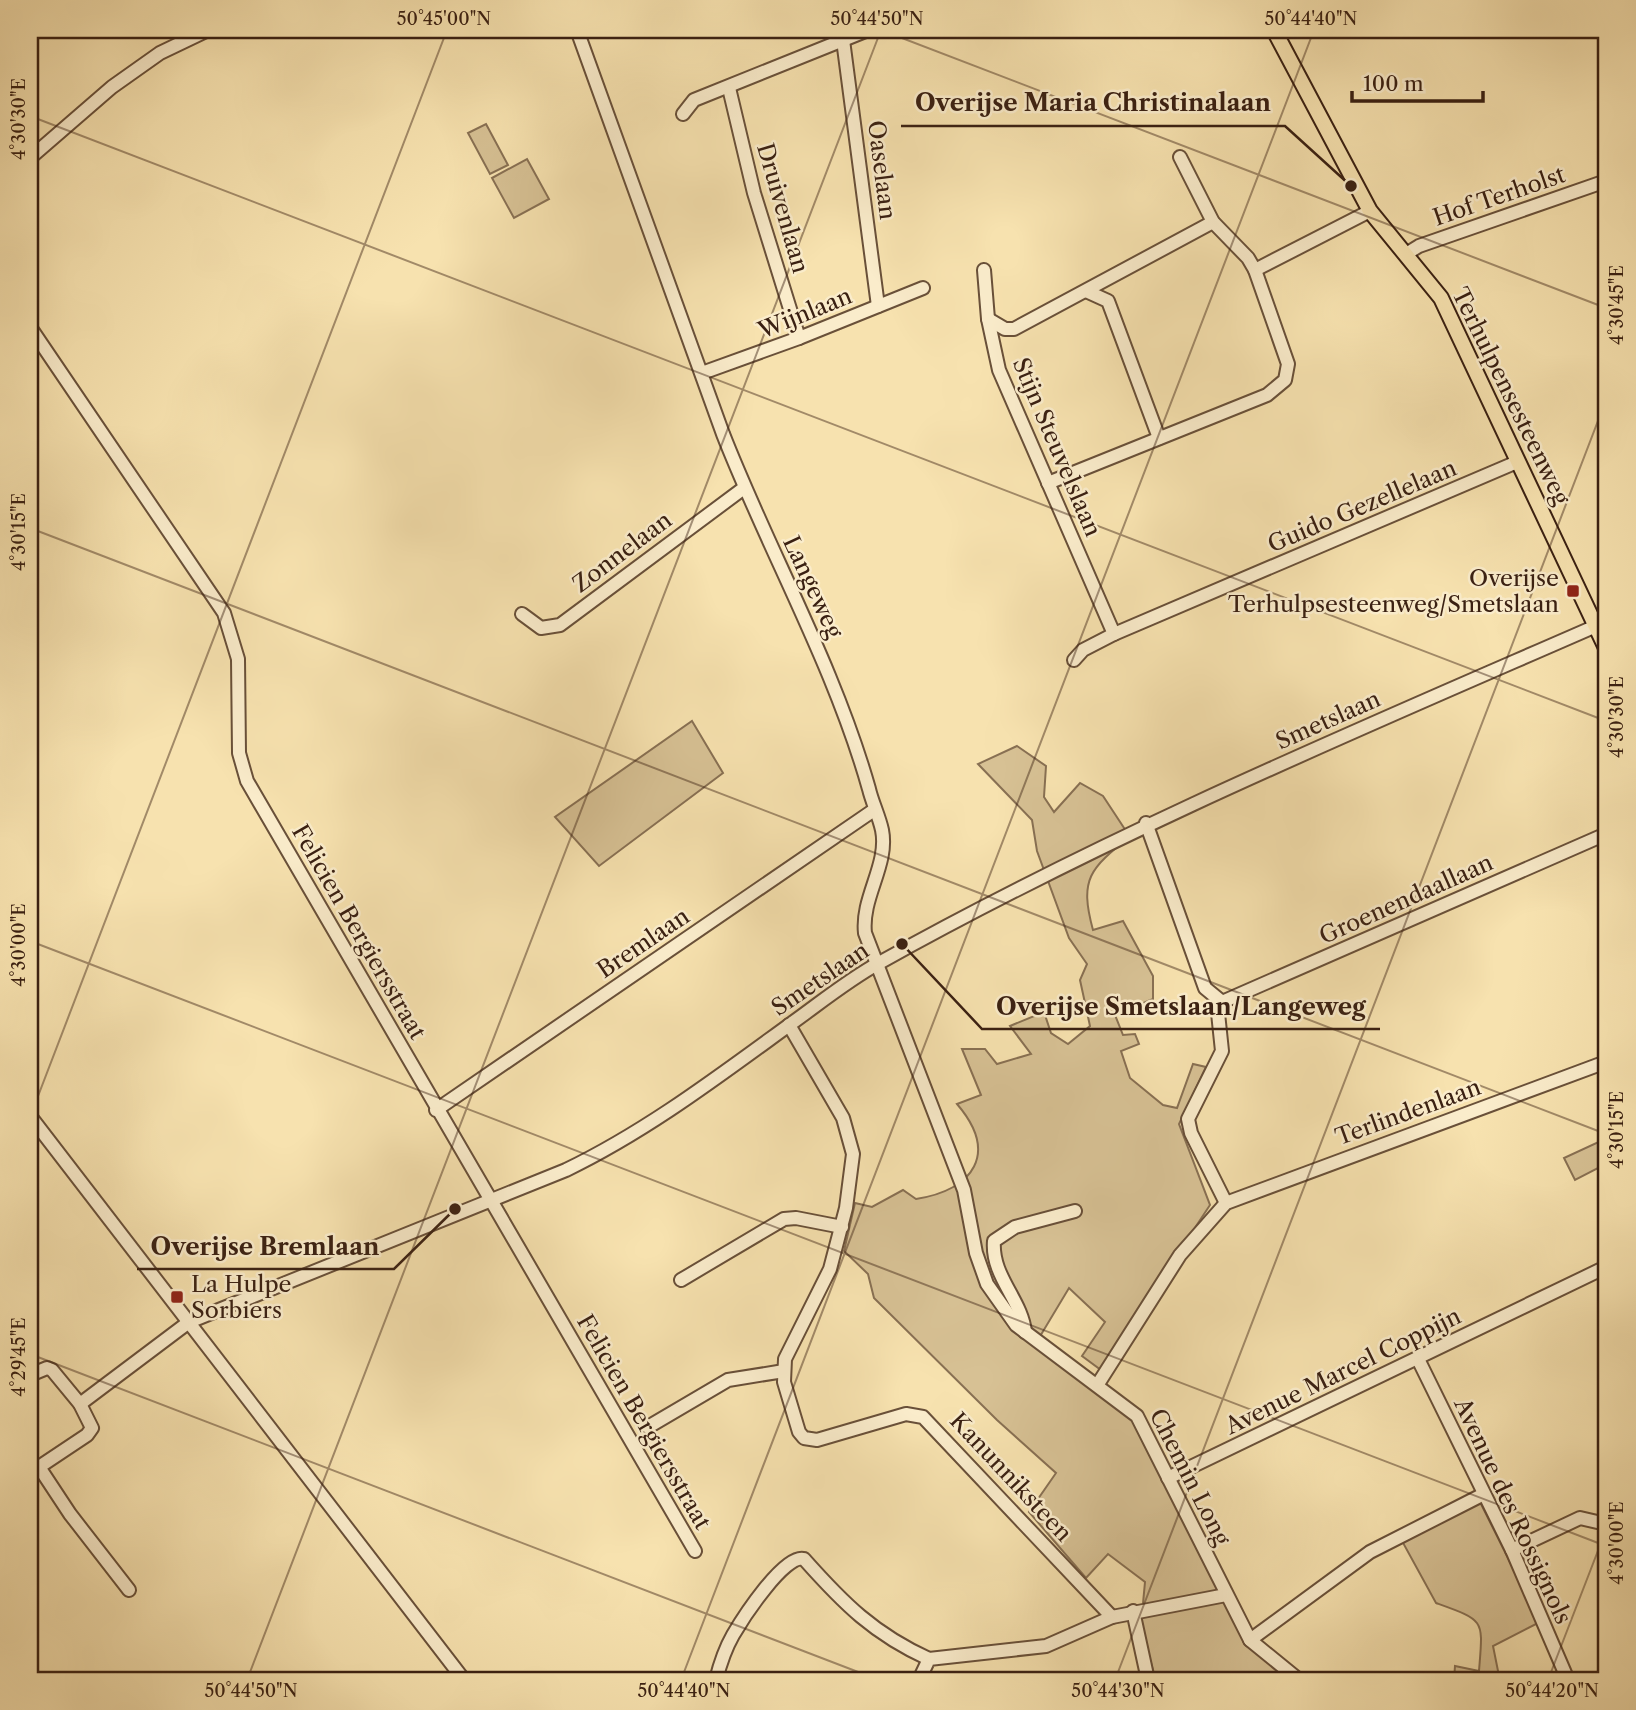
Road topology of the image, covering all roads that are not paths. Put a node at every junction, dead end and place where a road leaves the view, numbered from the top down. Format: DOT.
graph roads {
  1 [pos="208,30"];
  2 [pos="577,30"];
  3 [pos="869,30"];
  4 [pos="1274,30"];
  5 [pos="844,40"];
  6 [pos="729,88"];
  7 [pos="683,114"];
  8 [pos="1180,157"];
  9 [pos="30,158"];
  10 [pos="1606,181"];
  11 [pos="1370,211"];
  12 [pos="1213,222"];
  13 [pos="1406,254"];
  14 [pos="984,270"];
  15 [pos="1255,270"];
  16 [pos="1113,276"];
  17 [pos="923,288"];
  18 [pos="1086,291"];
  19 [pos="1108,301"];
  20 [pos="878,306"];
  21 [pos="988,319"];
  22 [pos="30,327"];
  23 [pos="1014,329"];
  24 [pos="799,338"];
  25 [pos="995,355"];
  26 [pos="702,373"];
  27 [pos="1158,438"];
  28 [pos="1517,462"];
  29 [pos="1048,483"];
  30 [pos="744,488"];
  31 [pos="522,614"];
  32 [pos="1596,626"];
  33 [pos="1114,634"];
  34 [pos="1606,648"];
  35 [pos="1073,660"];
  36 [pos="874,810"];
  37 [pos="1146,823"];
  38 [pos="1606,834"];
  39 [pos="875,965"];
  40 [pos="1222,1002"];
  41 [pos="789,1025"];
  42 [pos="1606,1062"];
  43 [pos="436,1110"];
  44 [pos="30,1116"];
  45 [pos="954,1166"];
  46 [pos="490,1201"];
  47 [pos="1226,1203"];
  48 [pos="1075,1211"];
  49 [pos="842,1227"];
  50 [pos="1606,1267"];
  51 [pos="681,1280"];
  52 [pos="190,1322"];
  53 [pos="1025,1332"];
  54 [pos="1418,1359"];
  55 [pos="784,1371"];
  56 [pos="30,1375"];
  57 [pos="1098,1384"];
  58 [pos="80,1404"];
  59 [pos="648,1427"];
  60 [pos="34,1470"];
  61 [pos="1168,1478"];
  62 [pos="1482,1495"];
  63 [pos="1606,1524"];
  64 [pos="1512,1550"];
  65 [pos="695,1551"];
  66 [pos="128,1590"];
  67 [pos="1226,1595"];
  68 [pos="1133,1612"];
  69 [pos="1112,1617"];
  70 [pos="1250,1640"];
  71 [pos="929,1659"];
  72 [pos="464,1680"];
  73 [pos="716,1680"];
  74 [pos="919,1680"];
  75 [pos="1148,1680"];
  76 [pos="1298,1680"];
  77 [pos="1568,1680"];
  1 -- 9 [label="street"];
  2 -- 26 [label="street, Langeweg"];
  3 -- 5 [label="street"];
  4 -- 11 [label="main road, Terhulpensesteenweg"];
  5 -- 6 [label="street"];
  5 -- 20 [label="street, Oaselaan"];
  6 -- 7 [label="street"];
  6 -- 24 [label="street, Druivenlaan"];
  8 -- 12 [label="street"];
  10 -- 13 [label="street, Hof Terholst"];
  11 -- 13 [label="main road, Terhulpensesteenweg"];
  11 -- 15 [label="street"];
  12 -- 15 [label="street"];
  12 -- 16 [label="street"];
  13 -- 28 [label="main road, Terhulpensesteenweg"];
  14 -- 21 [label="street, Stijn Steuvelslaan"];
  15 -- 27 [label="street"];
  16 -- 18 [label="street"];
  16 -- 19 [label="street"];
  17 -- 20 [label="street, Wijnlaan"];
  18 -- 19 [label="street"];
  18 -- 23 [label="street"];
  19 -- 27 [label="street"];
  20 -- 24 [label="street, Wijnlaan"];
  21 -- 23 [label="street"];
  21 -- 25 [label="street, Stijn Steuvelslaan"];
  22 -- 43 [label="street, Felicien Bergiersstraat"];
  23 -- 25 [label="street"];
  24 -- 26 [label="street, Wijnlaan"];
  25 -- 29 [label="street, Stijn Steuvelslaan"];
  26 -- 30 [label="street, Langeweg"];
  27 -- 29 [label="street"];
  28 -- 32 [label="main road, Terhulpensesteenweg"];
  28 -- 33 [label="street, Guido Gezellelaan"];
  29 -- 33 [label="street, Stijn Steuvelslaan"];
  30 -- 31 [label="street, Zonnelaan"];
  30 -- 36 [label="street, Langeweg"];
  32 -- 34 [label="main road, Terhulpensesteenweg"];
  32 -- 37 [label="street, Smetslaan"];
  33 -- 35 [label="street, Guido Gezellelaan"];
  36 -- 39 [label="street, Langeweg"];
  36 -- 43 [label="street, Bremlaan"];
  37 -- 39 [label="street, Smetslaan"];
  37 -- 40 [label="street"];
  38 -- 40 [label="street, Groenendaallaan"];
  39 -- 41 [label="street, Smetslaan"];
  39 -- 45 [label="street, Langeweg"];
  40 -- 47 [label="street"];
  41 -- 46 [label="street, Smetslaan"];
  41 -- 49 [label="street, Kanunniksteen"];
  42 -- 47 [label="street, Terlindenlaan"];
  43 -- 46 [label="street, Felicien Bergiersstraat"];
  44 -- 52 [label="street"];
  45 -- 53 [label="street, Chemin Long"];
  46 -- 52 [label="street, Smetslaan"];
  46 -- 65 [label="street, Felicien Bergiersstraat"];
  47 -- 57 [label="street"];
  48 -- 53 [label="street"];
  49 -- 51 [label="street"];
  49 -- 55 [label="street, Kanunniksteen"];
  50 -- 54 [label="street, Avenue Marcel Coppijn"];
  52 -- 58 [label="street, Smetslaan"];
  52 -- 72 [label="street"];
  53 -- 57 [label="street, Chemin Long"];
  54 -- 61 [label="street, Avenue Marcel Coppijn"];
  54 -- 62 [label="street, Avenue des Rossignols"];
  55 -- 59 [label="street"];
  55 -- 69 [label="street, Kanunniksteen"];
  56 -- 58 [label="street"];
  57 -- 61 [label="street, Chemin Long"];
  58 -- 60 [label="street"];
  60 -- 66 [label="street"];
  61 -- 67 [label="street, Chemin Long"];
  62 -- 64 [label="street, Avenue des Rossignols"];
  62 -- 70 [label="street"];
  63 -- 64 [label="street"];
  64 -- 77 [label="street, Avenue des Rossignols"];
  67 -- 68 [label="street"];
  67 -- 70 [label="street, Chemin Long"];
  68 -- 69 [label="street"];
  68 -- 75 [label="street"];
  69 -- 71 [label="street"];
  70 -- 76 [label="street, Chemin Long"];
  71 -- 73 [label="street"];
  71 -- 74 [label="street"];
}
